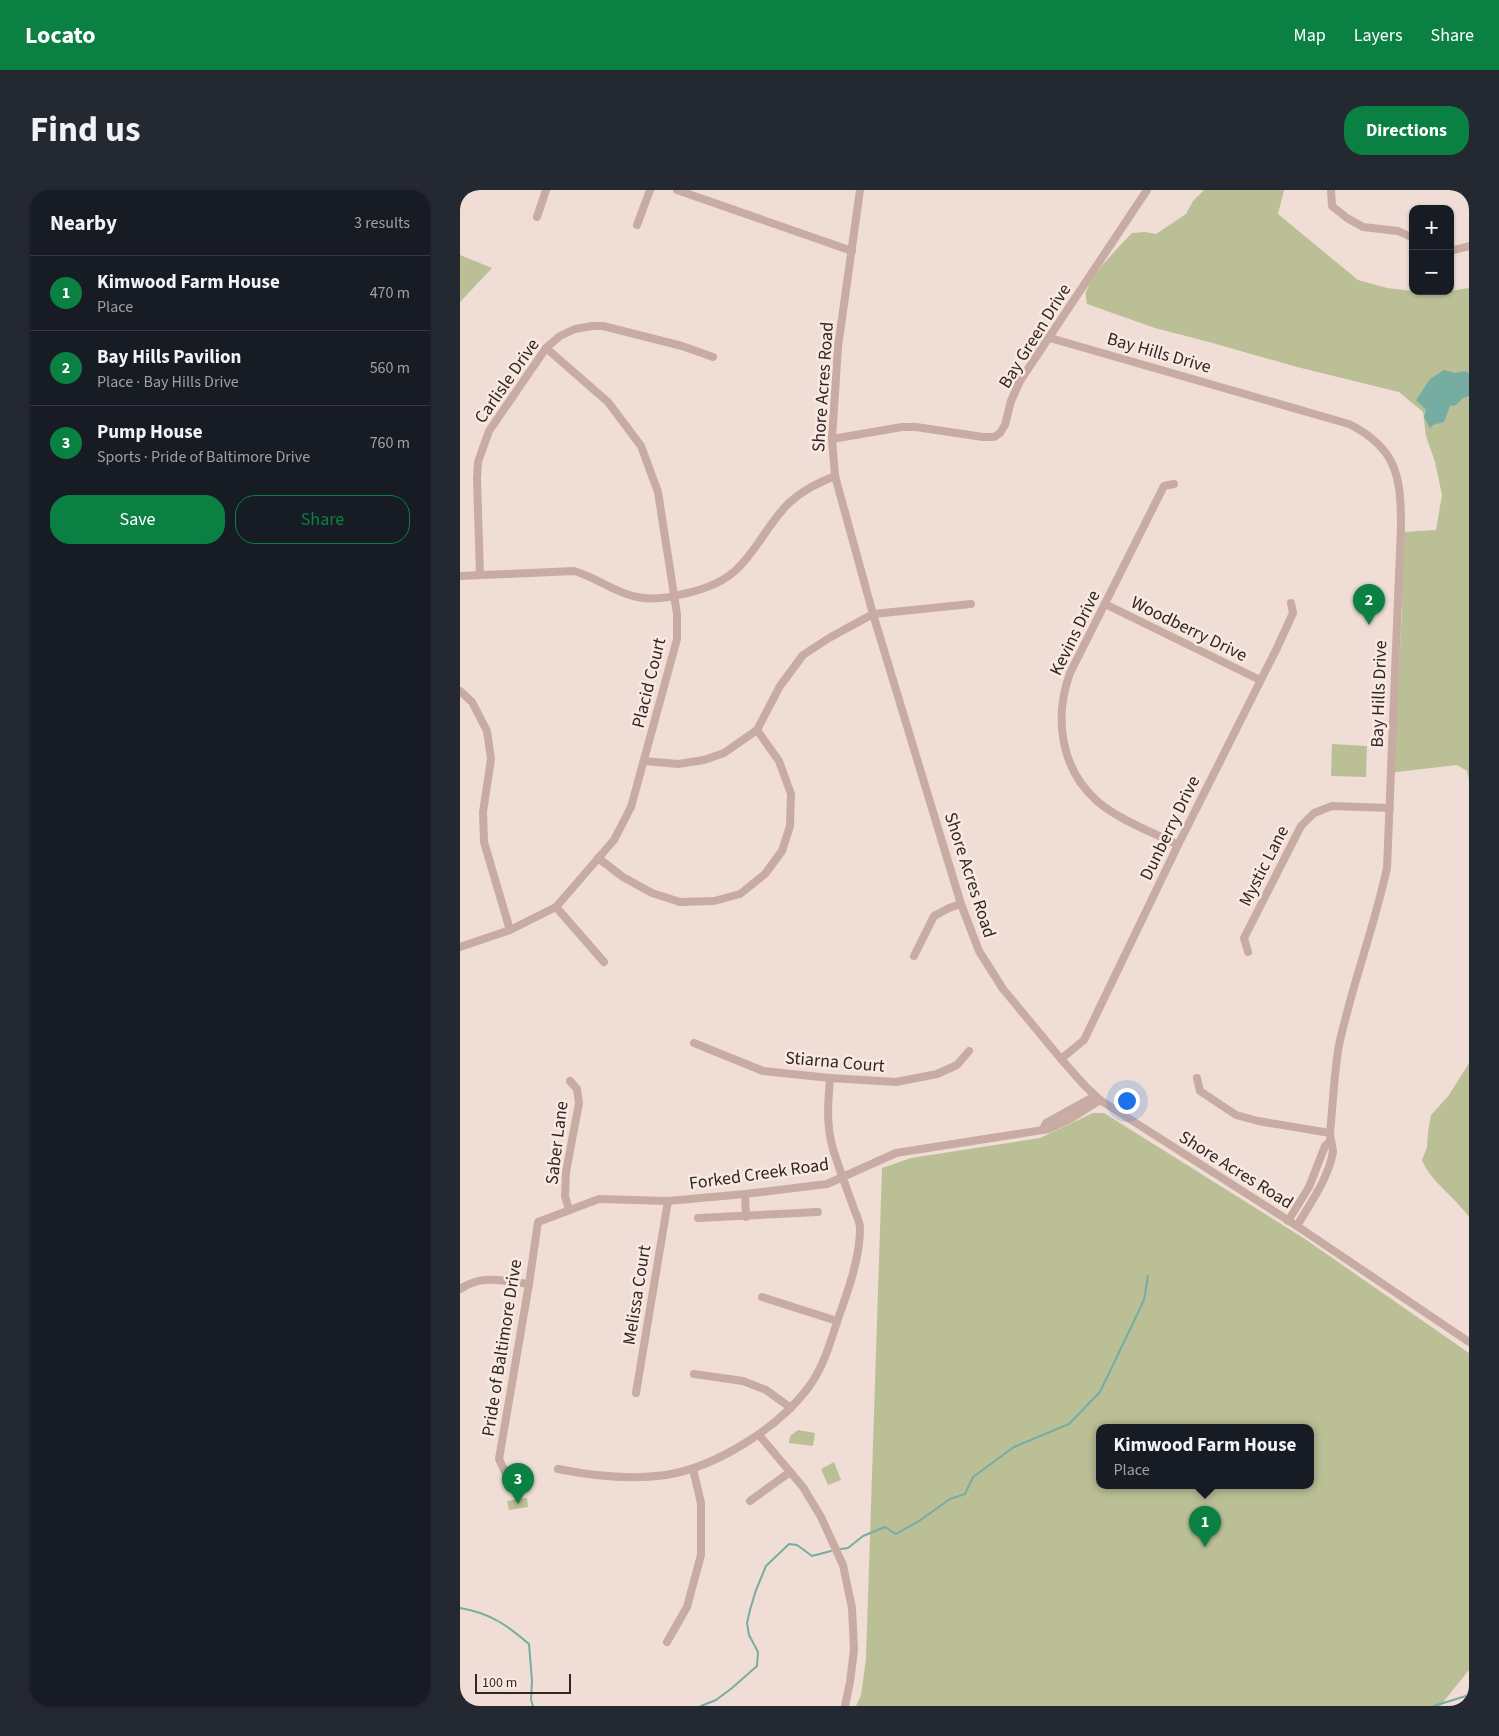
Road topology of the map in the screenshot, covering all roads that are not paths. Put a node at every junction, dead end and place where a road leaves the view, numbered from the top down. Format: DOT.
graph roads {
  1 [pos="546,190"];
  2 [pos="650,190"];
  3 [pos="677,190"];
  4 [pos="860,190"];
  5 [pos="1147,190"];
  6 [pos="1331,190"];
  7 [pos="536,217"];
  8 [pos="637,225"];
  9 [pos="1409,236"];
  10 [pos="1469,246"];
  11 [pos="1454,250"];
  12 [pos="852,251"];
  13 [pos="1050,338"];
  14 [pos="546,348"];
  15 [pos="713,357"];
  16 [pos="832,439"];
  17 [pos="835,476"];
  18 [pos="1174,484"];
  19 [pos="480,575"];
  20 [pos="460,576"];
  21 [pos="673,597"];
  22 [pos="1291,603"];
  23 [pos="971,604"];
  24 [pos="1105,604"];
  25 [pos="873,614"];
  26 [pos="1260,680"];
  27 [pos="460,691"];
  28 [pos="756,730"];
  29 [pos="644,761"];
  30 [pos="1390,808"];
  31 [pos="1178,845"];
  32 [pos="598,858"];
  33 [pos="961,904"];
  34 [pos="556,907"];
  35 [pos="510,930"];
  36 [pos="460,947"];
  37 [pos="1248,952"];
  38 [pos="914,956"];
  39 [pos="604,962"];
  40 [pos="694,1043"];
  41 [pos="969,1051"];
  42 [pos="1061,1059"];
  43 [pos="830,1078"];
  44 [pos="1196,1078"];
  45 [pos="570,1082"];
  46 [pos="1097,1098"];
  47 [pos="1330,1137"];
  48 [pos="843,1177"];
  49 [pos="745,1194"];
  50 [pos="668,1201"];
  51 [pos="569,1210"];
  52 [pos="818,1212"];
  53 [pos="746,1217"];
  54 [pos="698,1218"];
  55 [pos="1288,1221"];
  56 [pos="538,1222"];
  57 [pos="1297,1226"];
  58 [pos="529,1284"];
  59 [pos="460,1288"];
  60 [pos="762,1297"];
  61 [pos="837,1321"];
  62 [pos="1469,1342"];
  63 [pos="694,1374"];
  64 [pos="636,1393"];
  65 [pos="790,1408"];
  66 [pos="759,1435"];
  67 [pos="558,1469"];
  68 [pos="692,1469"];
  69 [pos="790,1472"];
  70 [pos="507,1476"];
  71 [pos="750,1501"];
  72 [pos="667,1642"];
  73 [pos="845,1706"];
  1 -- 7 [label="street"];
  2 -- 8 [label="street"];
  3 -- 12 [label="street"];
  4 -- 12 [label="street, Shore Acres Road"];
  5 -- 13 [label="street, Bay Green Drive"];
  6 -- 9 [label="street"];
  10 -- 11 [label="street"];
  12 -- 16 [label="street, Shore Acres Road"];
  13 -- 16 [label="street, Bay Green Drive"];
  13 -- 30 [label="street, Bay Hills Drive"];
  14 -- 15 [label="street, Carlisle Drive"];
  14 -- 19 [label="street, Carlisle Drive"];
  14 -- 21 [label="street, Placid Court"];
  16 -- 17 [label="street, Shore Acres Road"];
  17 -- 21 [label="street"];
  17 -- 25 [label="street, Shore Acres Road"];
  18 -- 24 [label="street, Kevins Drive"];
  19 -- 20 [label="street"];
  19 -- 21 [label="street"];
  21 -- 29 [label="street, Placid Court"];
  22 -- 26 [label="street, Dunberry Drive"];
  23 -- 25 [label="street"];
  24 -- 26 [label="street, Woodberry Drive"];
  24 -- 31 [label="street, Kevins Drive"];
  25 -- 28 [label="street"];
  25 -- 33 [label="street, Shore Acres Road"];
  26 -- 31 [label="street, Dunberry Drive"];
  27 -- 35 [label="street"];
  28 -- 29 [label="street"];
  28 -- 32 [label="street"];
  29 -- 32 [label="street, Placid Court"];
  30 -- 37 [label="street, Mystic Lane"];
  30 -- 47 [label="street, Bay Hills Drive"];
  31 -- 42 [label="street, Dunberry Drive"];
  32 -- 34 [label="street, Placid Court"];
  33 -- 38 [label="street"];
  33 -- 42 [label="street, Shore Acres Road"];
  34 -- 35 [label="street, Placid Court"];
  34 -- 39 [label="street"];
  35 -- 36 [label="street, Placid Court"];
  40 -- 43 [label="street, Stiarna Court"];
  41 -- 43 [label="street, Stiarna Court"];
  42 -- 46 [label="street, Shore Acres Road"];
  43 -- 48 [label="street"];
  44 -- 47 [label="street"];
  45 -- 51 [label="street, Saber Lane"];
  46 -- 48 [label="street, Forked Creek Road"];
  46 -- 55 [label="street, Shore Acres Road"];
  47 -- 55 [label="street, Bay Hills Drive"];
  47 -- 57 [label="street, Bay Hills Drive"];
  48 -- 49 [label="street, Forked Creek Road"];
  48 -- 61 [label="street"];
  49 -- 50 [label="street, Forked Creek Road"];
  49 -- 53 [label="street"];
  50 -- 51 [label="street, Forked Creek Road"];
  50 -- 64 [label="street, Melissa Court"];
  51 -- 56 [label="street, Forked Creek Road"];
  52 -- 53 [label="street"];
  53 -- 54 [label="street"];
  55 -- 57 [label="street, Shore Acres Road"];
  56 -- 58 [label="street, Pride of Baltimore Drive"];
  57 -- 62 [label="street, Shore Acres Road"];
  58 -- 59 [label="street"];
  58 -- 70 [label="street, Pride of Baltimore Drive"];
  60 -- 61 [label="street"];
  61 -- 65 [label="street"];
  63 -- 65 [label="street"];
  65 -- 66 [label="street"];
  66 -- 68 [label="street"];
  66 -- 69 [label="street"];
  67 -- 68 [label="street"];
  68 -- 72 [label="street"];
  69 -- 71 [label="street"];
  69 -- 73 [label="street"];
}
